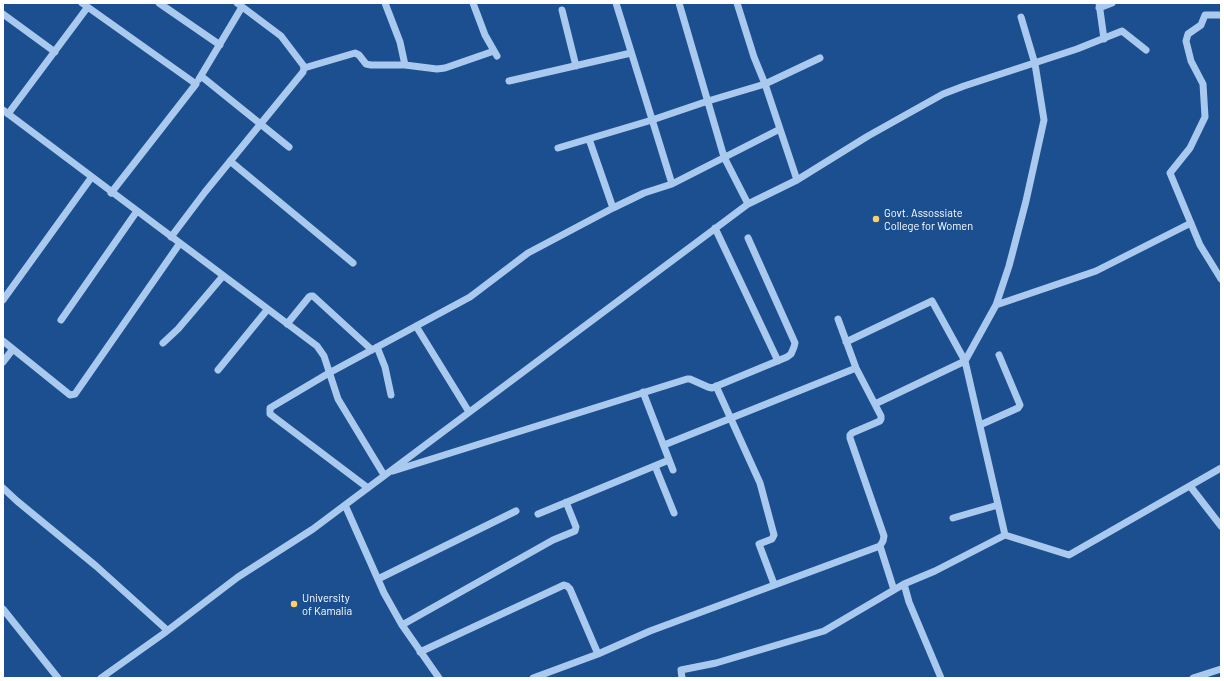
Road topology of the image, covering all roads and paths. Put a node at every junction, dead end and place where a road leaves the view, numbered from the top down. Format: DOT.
graph roads {
  1 [pos="159,3"];
  2 [pos="385,3"];
  3 [pos="473,3"];
  4 [pos="616,3"];
  5 [pos="678,3"];
  6 [pos="737,3"];
  7 [pos="1112,3"];
  8 [pos="84,5"];
  9 [pos="240,5"];
  10 [pos="1099,6"];
  11 [pos="562,10"];
  12 [pos="3,14"];
  13 [pos="1221,15"];
  14 [pos="1021,17"];
  15 [pos="1104,39"];
  16 [pos="220,45"];
  17 [pos="1146,50"];
  18 [pos="55,52"];
  19 [pos="631,53"];
  20 [pos="820,58"];
  21 [pos="405,64"];
  22 [pos="1035,64"];
  23 [pos="576,66"];
  24 [pos="304,68"];
  25 [pos="202,76"];
  26 [pos="510,81"];
  27 [pos="196,84"];
  28 [pos="765,84"];
  29 [pos="708,101"];
  30 [pos="6,112"];
  31 [pos="652,120"];
  32 [pos="260,123"];
  33 [pos="780,129"];
  34 [pos="589,139"];
  35 [pos="289,147"];
  36 [pos="558,148"];
  37 [pos="724,157"];
  38 [pos="230,160"];
  39 [pos="91,178"];
  40 [pos="797,180"];
  41 [pos="672,184"];
  42 [pos="111,193"];
  43 [pos="748,204"];
  44 [pos="612,208"];
  45 [pos="136,212"];
  46 [pos="1191,223"];
  47 [pos="716,228"];
  48 [pos="171,237"];
  49 [pos="748,238"];
  50 [pos="180,242"];
  51 [pos="353,263"];
  52 [pos="223,276"];
  53 [pos="1221,279"];
  54 [pos="3,300"];
  55 [pos="996,305"];
  56 [pos="267,310"];
  57 [pos="838,319"];
  58 [pos="61,320"];
  59 [pos="287,324"];
  60 [pos="416,326"];
  61 [pos="3,341"];
  62 [pos="846,342"];
  63 [pos="163,343"];
  64 [pos="374,348"];
  65 [pos="13,349"];
  66 [pos="999,355"];
  67 [pos="778,361"];
  68 [pos="965,361"];
  69 [pos="3,362"];
  70 [pos="856,368"];
  71 [pos="218,370"];
  72 [pos="329,373"];
  73 [pos="716,386"];
  74 [pos="643,392"];
  75 [pos="391,395"];
  76 [pos="875,404"];
  77 [pos="469,412"];
  78 [pos="731,419"];
  79 [pos="980,425"];
  80 [pos="664,445"];
  81 [pos="669,460"];
  82 [pos="655,466"];
  83 [pos="1221,468"];
  84 [pos="673,470"];
  85 [pos="385,474"];
  86 [pos="1190,486"];
  87 [pos="3,488"];
  88 [pos="368,488"];
  89 [pos="566,502"];
  90 [pos="345,505"];
  91 [pos="998,505"];
  92 [pos="516,510"];
  93 [pos="674,513"];
  94 [pos="538,514"];
  95 [pos="953,518"];
  96 [pos="1221,526"];
  97 [pos="1005,535"];
  98 [pos="880,546"];
  99 [pos="378,579"];
  100 [pos="774,584"];
  101 [pos="904,584"];
  102 [pos="894,590"];
  103 [pos="3,609"];
  104 [pos="402,625"];
  105 [pos="167,630"];
  106 [pos="420,652"];
  107 [pos="598,654"];
  108 [pos="1221,669"];
  109 [pos="58,678"];
  110 [pos="101,678"];
  111 [pos="439,678"];
  112 [pos="533,678"];
  113 [pos="682,678"];
  114 [pos="941,678"];
  115 [pos="1193,678"];
  1 -- 16 [label="street"];
  2 -- 21 [label="street"];
  3 -- 21 [label="street"];
  4 -- 19 [label="street"];
  5 -- 29 [label="street"];
  6 -- 28 [label="street"];
  7 -- 10 [label="street"];
  8 -- 18 [label="street"];
  8 -- 27 [label="street"];
  9 -- 16 [label="street"];
  9 -- 24 [label="street"];
  10 -- 15 [label="street"];
  11 -- 23 [label="street"];
  12 -- 18 [label="street"];
  13 -- 46 [label="street"];
  14 -- 22 [label="street"];
  15 -- 17 [label="street"];
  15 -- 22 [label="street"];
  16 -- 25 [label="street"];
  18 -- 30 [label="street"];
  19 -- 23 [label="street"];
  19 -- 31 [label="street"];
  20 -- 28 [label="street"];
  21 -- 24 [label="street"];
  22 -- 40 [label="street"];
  22 -- 55 [label="street"];
  23 -- 26 [label="street"];
  24 -- 32 [label="street"];
  25 -- 27 [label="street"];
  25 -- 32 [label="street"];
  27 -- 42 [label="street"];
  28 -- 29 [label="street"];
  28 -- 33 [label="street"];
  29 -- 31 [label="street"];
  29 -- 37 [label="street"];
  30 -- 39 [label="street"];
  31 -- 34 [label="street"];
  31 -- 41 [label="street"];
  32 -- 35 [label="street"];
  32 -- 38 [label="street"];
  33 -- 37 [label="street"];
  33 -- 40 [label="street"];
  34 -- 36 [label="street"];
  34 -- 44 [label="street"];
  37 -- 41 [label="street"];
  37 -- 43 [label="street"];
  38 -- 48 [label="street"];
  38 -- 51 [label="street"];
  39 -- 42 [label="street"];
  39 -- 54 [label="street"];
  40 -- 43 [label="street"];
  41 -- 44 [label="street"];
  42 -- 45 [label="street"];
  43 -- 47 [label="street"];
  44 -- 60 [label="street"];
  45 -- 48 [label="street"];
  45 -- 58 [label="street"];
  46 -- 53 [label="street"];
  46 -- 55 [label="street"];
  47 -- 67 [label="street"];
  47 -- 77 [label="street"];
  48 -- 50 [label="street"];
  49 -- 67 [label="street"];
  50 -- 52 [label="street"];
  50 -- 65 [label="street"];
  52 -- 56 [label="street"];
  52 -- 63 [label="street"];
  55 -- 68 [label="street"];
  56 -- 59 [label="street"];
  56 -- 71 [label="street"];
  57 -- 62 [label="street"];
  59 -- 64 [label="street"];
  59 -- 72 [label="street"];
  60 -- 64 [label="street"];
  60 -- 77 [label="street"];
  61 -- 65 [label="street"];
  62 -- 68 [label="street"];
  62 -- 70 [label="street"];
  64 -- 72 [label="street"];
  64 -- 75 [label="street"];
  65 -- 69 [label="street"];
  66 -- 79 [label="street"];
  67 -- 73 [label="street"];
  68 -- 76 [label="street"];
  68 -- 79 [label="street"];
  70 -- 76 [label="street"];
  70 -- 78 [label="street"];
  72 -- 85 [label="street"];
  72 -- 88 [label="street"];
  73 -- 74 [label="street"];
  73 -- 78 [label="street"];
  74 -- 80 [label="street"];
  74 -- 85 [label="street"];
  76 -- 98 [label="street"];
  77 -- 85 [label="street"];
  78 -- 80 [label="street"];
  78 -- 100 [label="street"];
  79 -- 91 [label="street"];
  80 -- 81 [label="street"];
  81 -- 82 [label="street"];
  81 -- 84 [label="street"];
  82 -- 89 [label="street"];
  82 -- 93 [label="street"];
  83 -- 86 [label="street"];
  85 -- 88 [label="street"];
  86 -- 96 [label="street"];
  86 -- 97 [label="street"];
  87 -- 105 [label="street"];
  88 -- 90 [label="street"];
  89 -- 94 [label="street"];
  89 -- 104 [label="street"];
  90 -- 99 [label="street"];
  90 -- 105 [label="street"];
  91 -- 95 [label="street"];
  91 -- 97 [label="street"];
  92 -- 99 [label="street"];
  97 -- 101 [label="street"];
  98 -- 100 [label="street"];
  98 -- 102 [label="street"];
  99 -- 104 [label="street"];
  100 -- 107 [label="street"];
  101 -- 102 [label="street"];
  101 -- 114 [label="street"];
  102 -- 113 [label="street"];
  103 -- 109 [label="street"];
  104 -- 106 [label="street"];
  105 -- 110 [label="street"];
  106 -- 107 [label="street"];
  106 -- 111 [label="street"];
  107 -- 112 [label="street"];
  108 -- 115 [label="street"];
}
